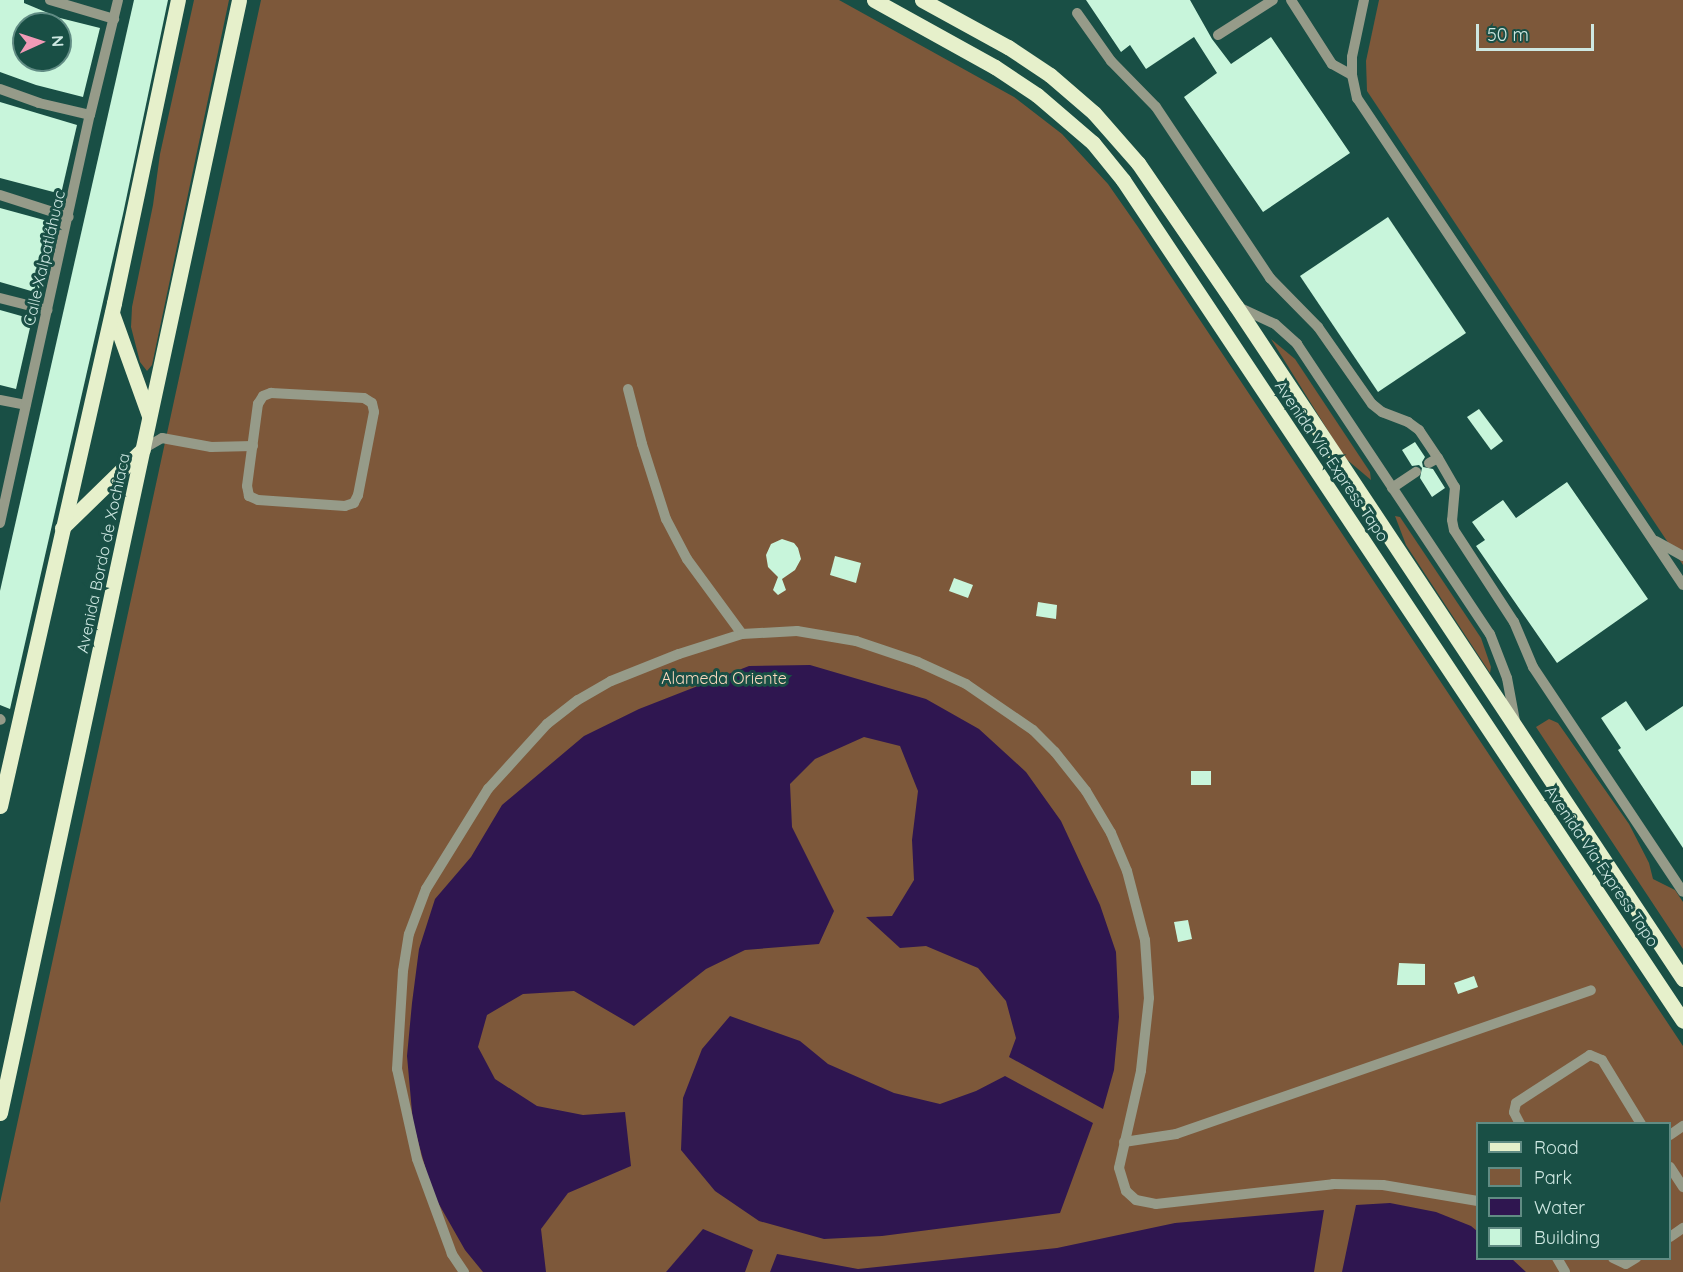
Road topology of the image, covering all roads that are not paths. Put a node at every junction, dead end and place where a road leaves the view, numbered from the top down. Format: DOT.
graph roads {
  1 [pos="50,0"];
  2 [pos="118,0"];
  3 [pos="178,0"];
  4 [pos="239,0"];
  5 [pos="874,0"];
  6 [pos="1273,0"];
  7 [pos="1291,0"];
  8 [pos="1364,0"];
  9 [pos="927,2"];
  10 [pos="1077,13"];
  11 [pos="114,19"];
  12 [pos="1218,35"];
  13 [pos="1352,75"];
  14 [pos="0,89"];
  15 [pos="90,115"];
  16 [pos="0,195"];
  17 [pos="69,217"];
  18 [pos="0,298"];
  19 [pos="1236,306"];
  20 [pos="47,310"];
  21 [pos="112,313"];
  22 [pos="628,389"];
  23 [pos="0,400"];
  24 [pos="26,405"];
  25 [pos="149,416"];
  26 [pos="162,438"];
  27 [pos="253,446"];
  28 [pos="143,449"];
  29 [pos="1416,472"];
  30 [pos="1392,488"];
  31 [pos="0,523"];
  32 [pos="61,529"];
  33 [pos="1653,540"];
  34 [pos="1683,556"];
  35 [pos="1683,585"];
  36 [pos="742,634"];
  37 [pos="1516,728"];
  38 [pos="0,806"];
  39 [pos="1683,892"];
  40 [pos="1683,979"];
  41 [pos="1591,990"];
  42 [pos="1683,1021"];
  43 [pos="0,1113"];
  44 [pos="1519,1122"];
  45 [pos="1640,1122"];
  46 [pos="1683,1125"];
  47 [pos="1671,1134"];
  48 [pos="1124,1142"];
  49 [pos="1674,1173"];
  50 [pos="1683,1187"];
  51 [pos="1476,1201"];
  52 [pos="1617,1260"];
  53 [pos="1633,1260"];
  54 [pos="464,1272"];
  1 -- 11 [label="street"];
  2 -- 11 [label="street, Calle Xalpatláhuac"];
  3 -- 21 [label="main road"];
  4 -- 25 [label="main road, Avenida Bordo de Xochiaca"];
  5 -- 42 [label="main road, Avenida Vía Express Tapo"];
  6 -- 12 [label="street"];
  7 -- 13 [label="street"];
  8 -- 13 [label="street"];
  9 -- 19 [label="main road, Avenida Vía Express Tapo"];
  10 -- 39 [label="street"];
  11 -- 15 [label="street, Calle Xalpatláhuac"];
  13 -- 33 [label="street"];
  14 -- 15 [label="street"];
  15 -- 17 [label="street, Calle Xalpatláhuac"];
  16 -- 17 [label="street"];
  17 -- 20 [label="street, Calle Xalpatláhuac"];
  18 -- 20 [label="street"];
  19 -- 30 [label="street"];
  19 -- 37 [label="main road, Avenida Vía Express Tapo"];
  20 -- 24 [label="street, Calle Xalpatláhuac"];
  21 -- 25 [label="main road"];
  21 -- 32 [label="main road"];
  22 -- 36 [label="street"];
  23 -- 24 [label="street"];
  24 -- 31 [label="street, Calle Xalpatláhuac"];
  25 -- 26 [label="street"];
  25 -- 28 [label="main road, Avenida Bordo de Xochiaca"];
  26 -- 27 [label="street"];
  26 -- 28 [label="street"];
  27 -- 27 [label="street"];
  28 -- 32 [label="main road"];
  28 -- 43 [label="main road, Avenida Bordo de Xochiaca"];
  29 -- 30 [label="street"];
  30 -- 37 [label="street"];
  32 -- 38 [label="main road"];
  33 -- 34 [label="street"];
  33 -- 35 [label="street"];
  36 -- 48 [label="street"];
  36 -- 54 [label="street"];
  37 -- 40 [label="main road, Avenida Vía Express Tapo"];
  41 -- 48 [label="street"];
  44 -- 45 [label="street"];
  46 -- 47 [label="street"];
  48 -- 51 [label="street"];
  49 -- 50 [label="street"];
  52 -- 53 [label="street"];
}
